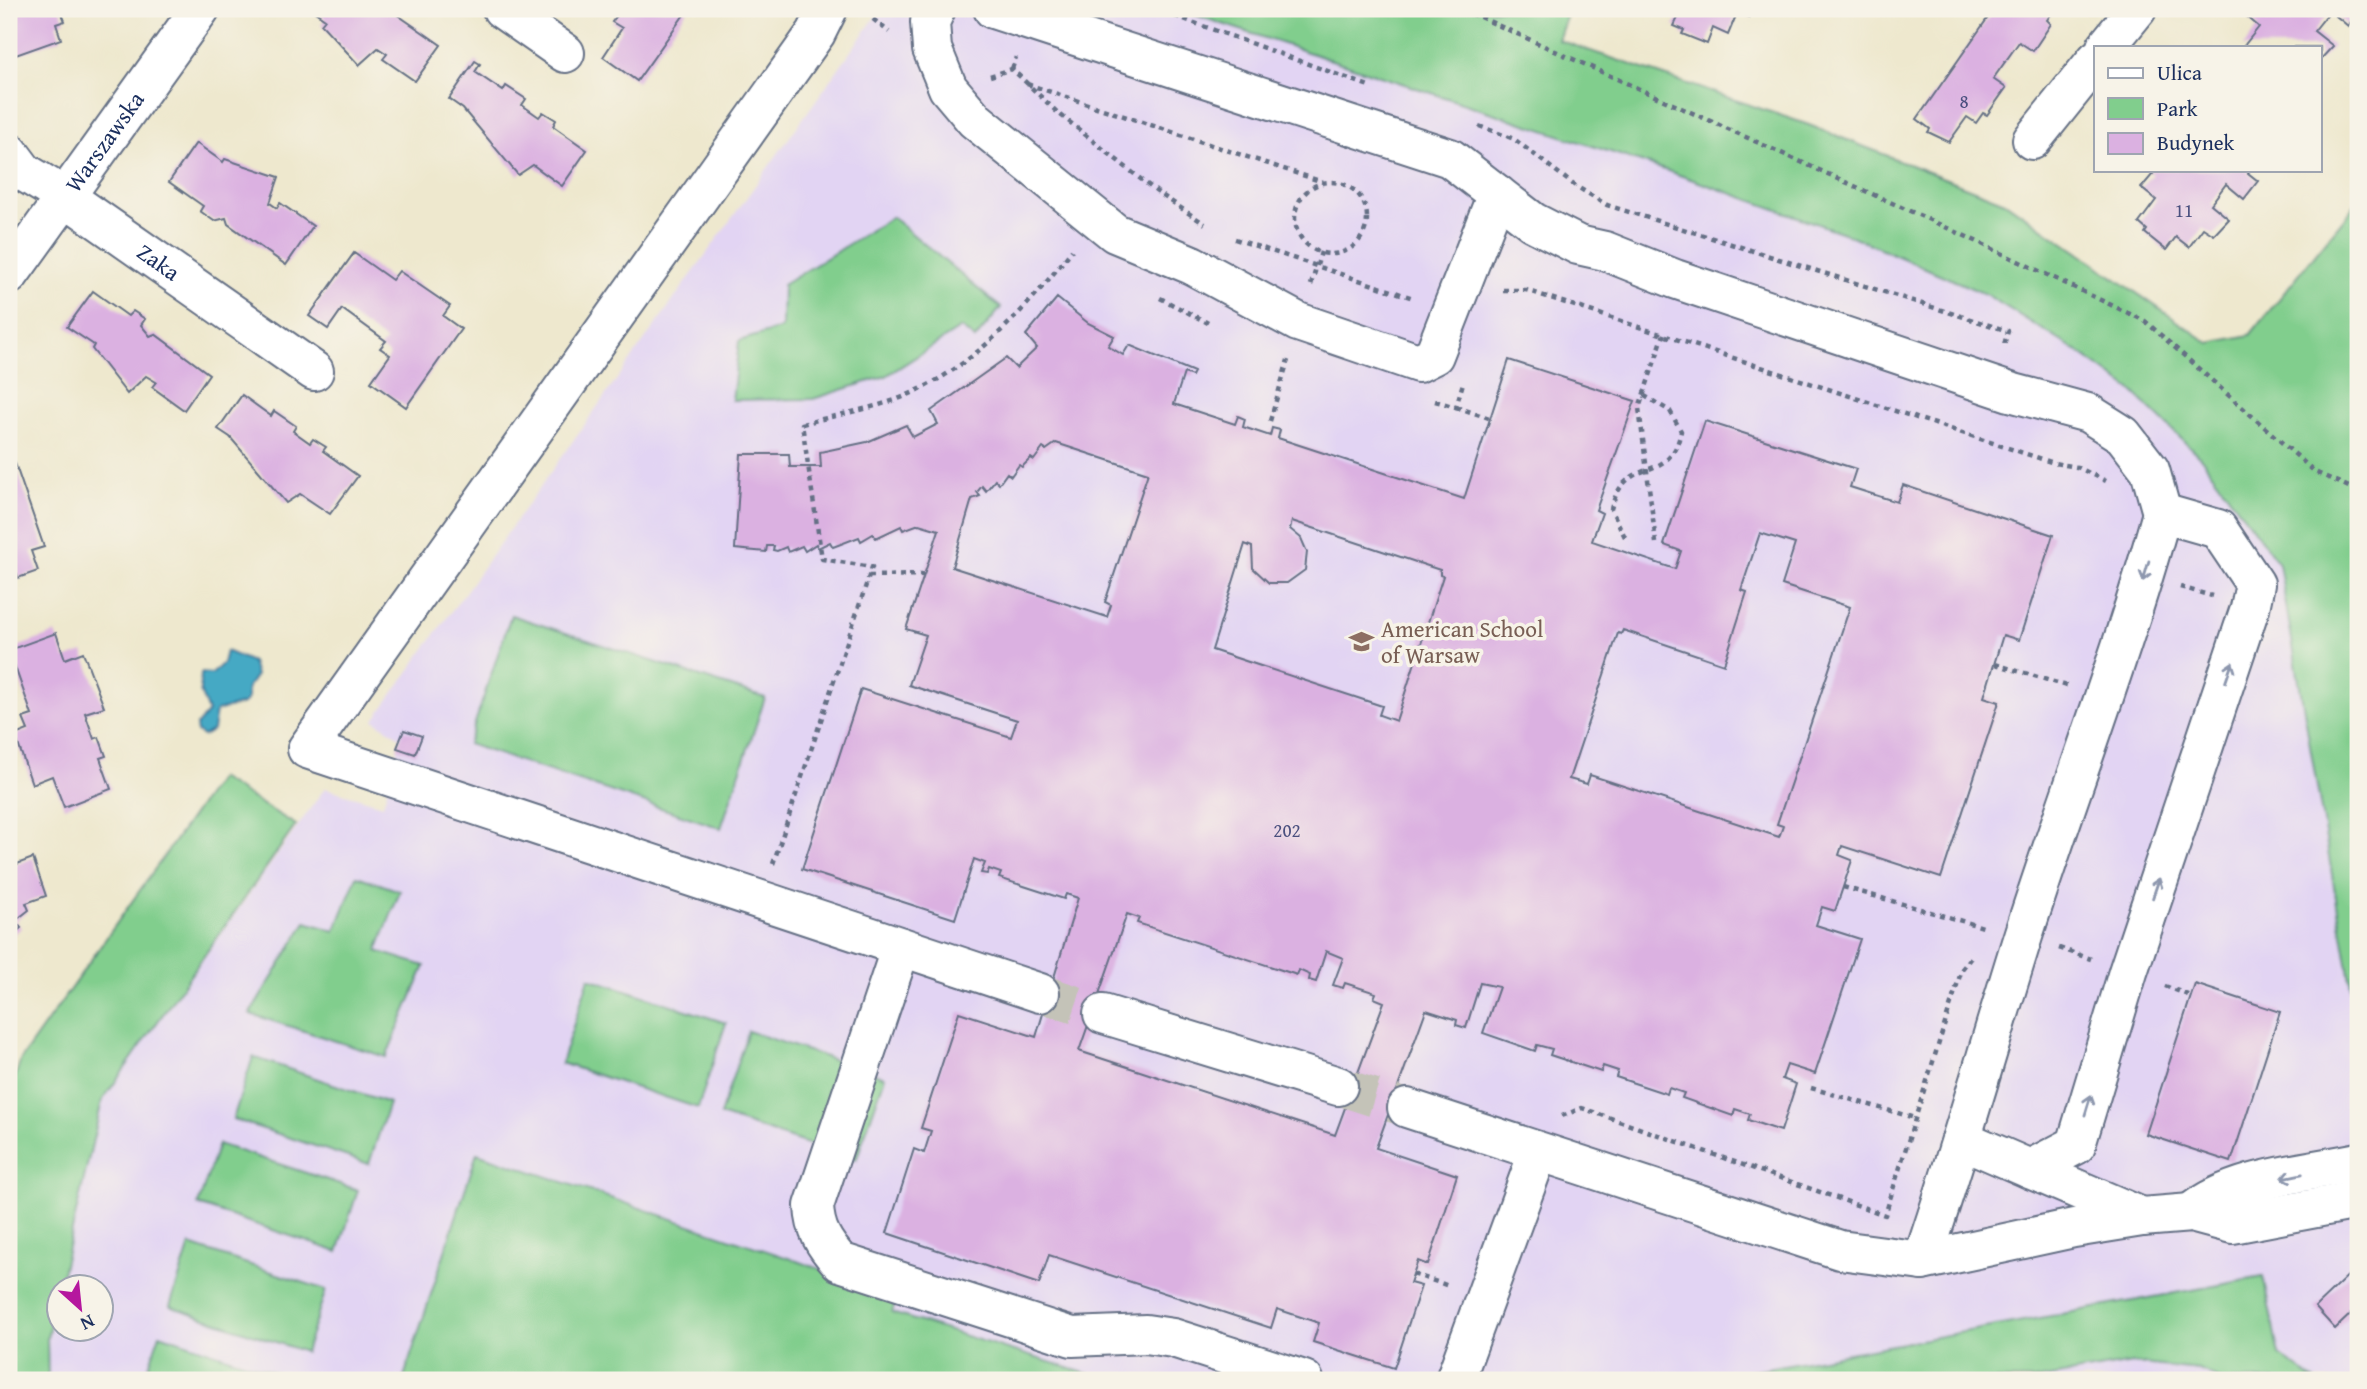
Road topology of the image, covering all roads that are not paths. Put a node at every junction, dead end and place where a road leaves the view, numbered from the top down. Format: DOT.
graph roads {
  1 [pos="200,9"];
  2 [pos="502,9"];
  3 [pos="828,9"];
  4 [pos="936,9"];
  5 [pos="993,9"];
  6 [pos="2137,9"];
  7 [pos="2107,46"];
  8 [pos="565,52"];
  9 [pos="2094,63"];
  10 [pos="2032,141"];
  11 [pos="9,152"];
  12 [pos="1497,194"];
  13 [pos="67,198"];
  14 [pos="9,275"];
  15 [pos="314,371"];
  16 [pos="2162,513"];
  17 [pos="901,947"];
  18 [pos="1040,993"];
  19 [pos="1103,1014"];
  20 [pos="1338,1086"];
  21 [pos="1407,1108"];
  22 [pos="1963,1140"];
  23 [pos="2076,1144"];
  24 [pos="1538,1153"];
  25 [pos="2358,1162"];
  26 [pos="2030,1169"];
  27 [pos="2358,1200"];
  28 [pos="2191,1213"];
  29 [pos="2141,1217"];
  30 [pos="1922,1261"];
  31 [pos="1304,1380"];
  32 [pos="1455,1380"];
  1 -- 13 [label="street, Warszawska"];
  2 -- 8 [label="street"];
  3 -- 17 [label="street"];
  4 -- 12 [label="street"];
  5 -- 12 [label="street"];
  6 -- 7 [label="street"];
  9 -- 10 [label="street"];
  11 -- 13 [label="street, Zaka"];
  12 -- 16 [label="street"];
  13 -- 14 [label="street, Warszawska"];
  13 -- 15 [label="street, Zaka"];
  16 -- 22 [label="street, one-way"];
  23 -- 16 [label="street, one-way"];
  17 -- 18 [label="street"];
  17 -- 31 [label="street"];
  19 -- 20 [label="street"];
  21 -- 24 [label="street"];
  22 -- 26 [label="street"];
  22 -- 30 [label="street"];
  23 -- 26 [label="street"];
  23 -- 29 [label="street"];
  24 -- 30 [label="street"];
  24 -- 32 [label="street"];
  25 -- 28 [label="street, one-way"];
  26 -- 29 [label="street"];
  27 -- 28 [label="street"];
  28 -- 29 [label="street"];
  29 -- 30 [label="street"];
}
